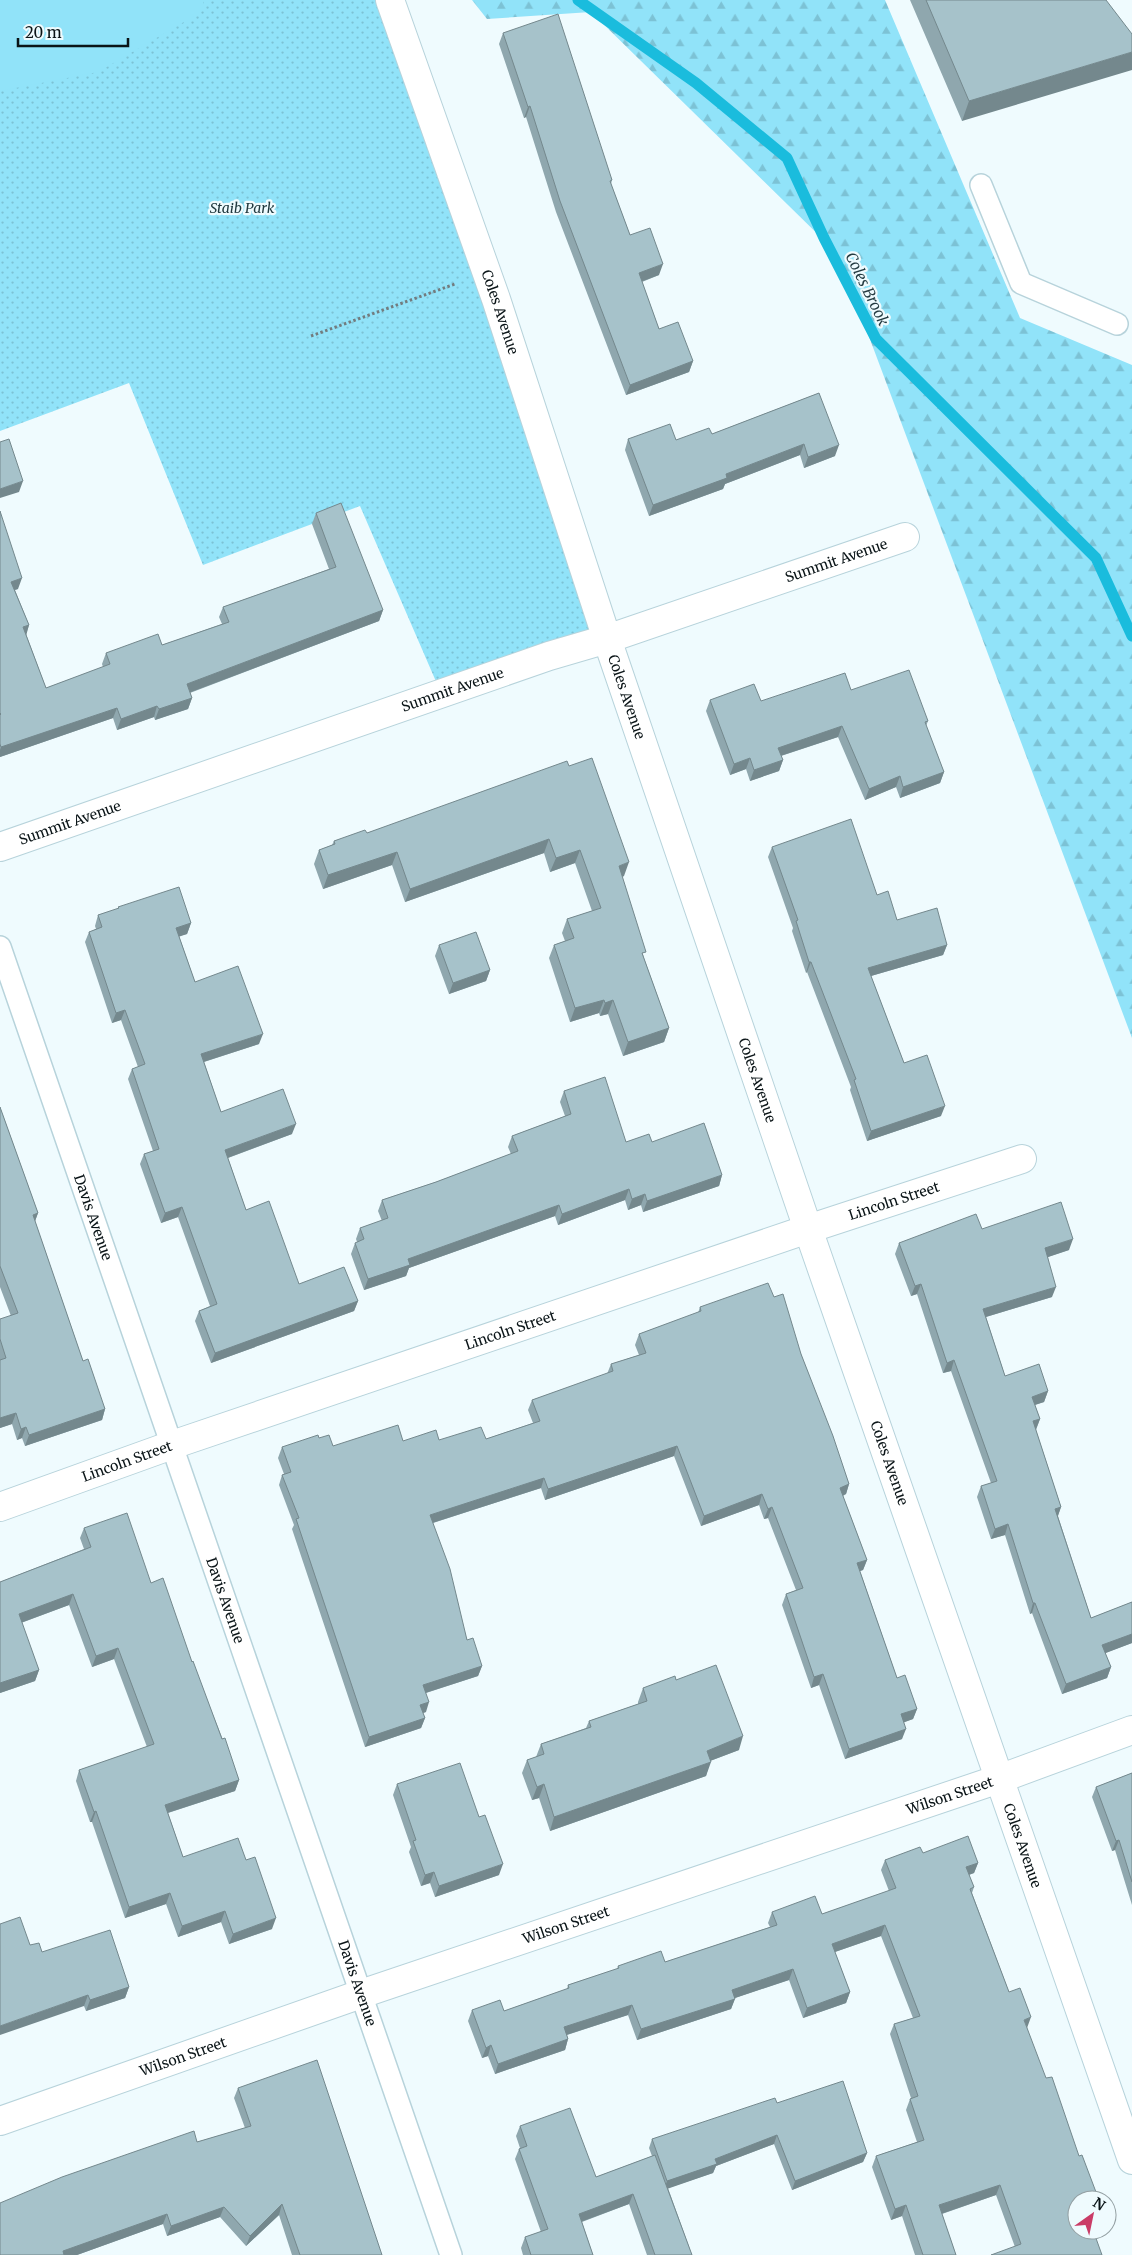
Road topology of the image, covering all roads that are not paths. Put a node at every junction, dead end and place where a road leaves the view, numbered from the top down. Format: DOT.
graph roads {
  1 [pos="390,0"];
  2 [pos="981,184"];
  3 [pos="1117,324"];
  4 [pos="905,536"];
  5 [pos="607,639"];
  6 [pos="0,847"];
  7 [pos="0,947"];
  8 [pos="1022,1159"];
  9 [pos="808,1229"];
  10 [pos="172,1446"];
  11 [pos="0,1507"];
  12 [pos="1132,1730"];
  13 [pos="999,1779"];
  14 [pos="361,1994"];
  15 [pos="0,2121"];
  16 [pos="1132,2160"];
  17 [pos="451,2255"];
  1 -- 5 [label="street, Coles Avenue"];
  2 -- 3 [label="lane"];
  4 -- 5 [label="street, Summit Avenue"];
  5 -- 6 [label="street, Summit Avenue"];
  5 -- 9 [label="street, Coles Avenue"];
  7 -- 10 [label="lane, Davis Avenue"];
  8 -- 9 [label="street, Lincoln Street"];
  9 -- 10 [label="street, Lincoln Street"];
  9 -- 13 [label="street, Coles Avenue"];
  10 -- 11 [label="street, Lincoln Street"];
  10 -- 14 [label="lane, Davis Avenue"];
  12 -- 13 [label="street, Wilson Street"];
  13 -- 14 [label="street, Wilson Street"];
  13 -- 16 [label="street, Coles Avenue"];
  14 -- 15 [label="street, Wilson Street"];
  14 -- 17 [label="lane, Davis Avenue"];
}
